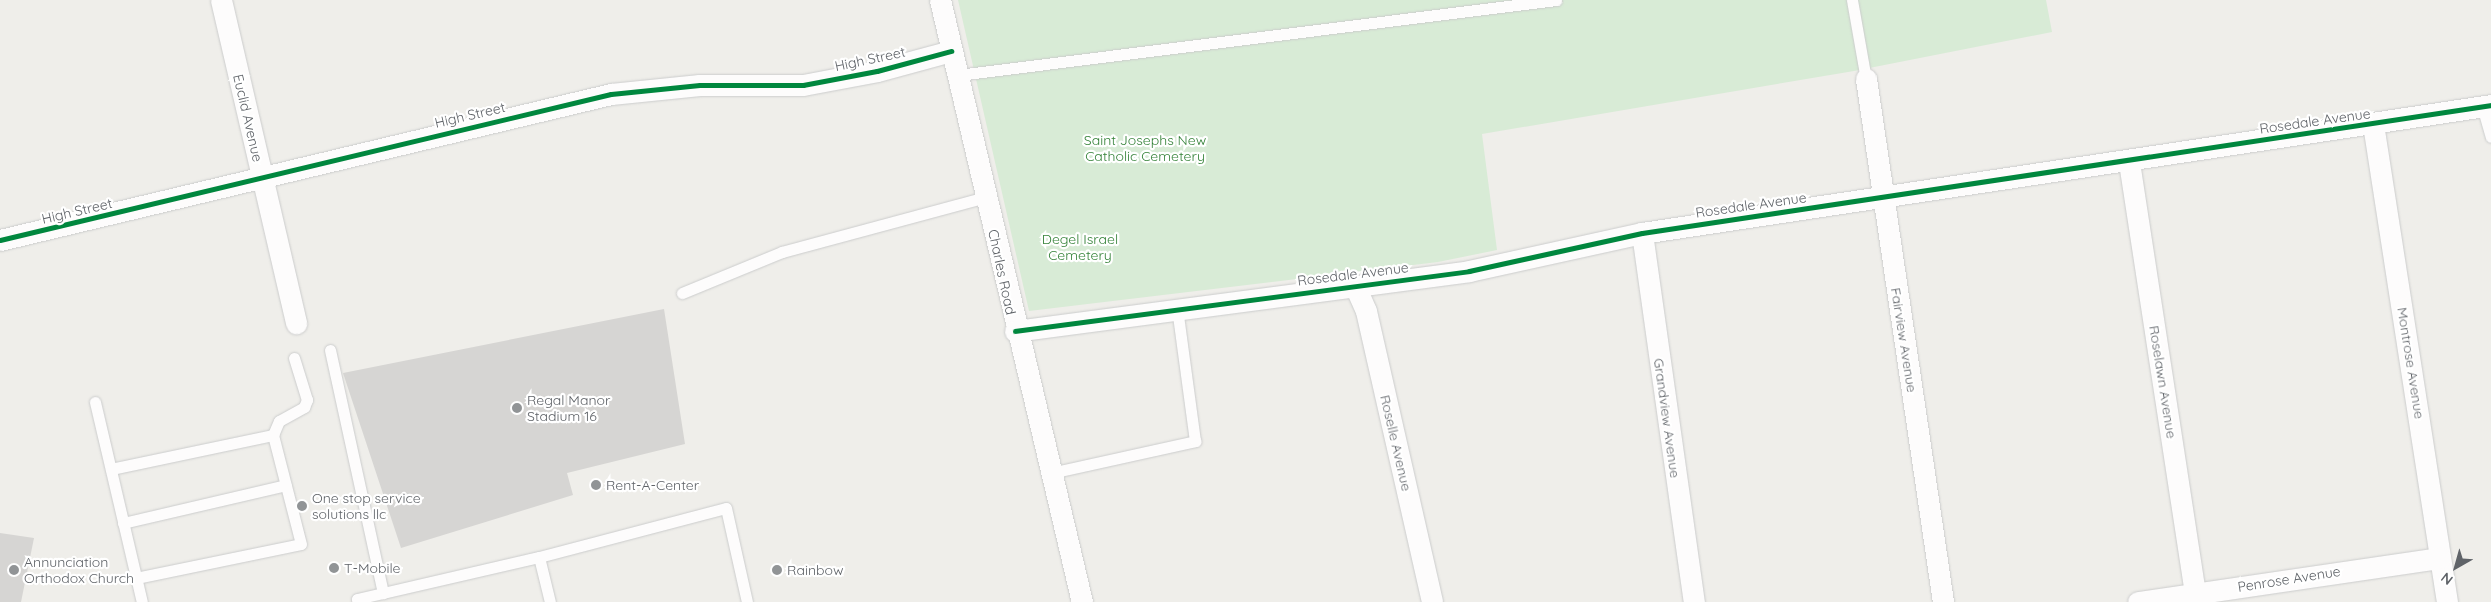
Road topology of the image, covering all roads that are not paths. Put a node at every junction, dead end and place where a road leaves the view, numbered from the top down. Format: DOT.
graph roads {
  1 [pos="221,0"];
  2 [pos="940,0"];
  3 [pos="1556,0"];
  4 [pos="1852,0"];
  5 [pos="951,51"];
  6 [pos="958,75"];
  7 [pos="1866,79"];
  8 [pos="2486,105"];
  9 [pos="2373,124"];
  10 [pos="2491,137"];
  11 [pos="2129,162"];
  12 [pos="262,177"];
  13 [pos="986,197"];
  14 [pos="1883,197"];
  15 [pos="1642,233"];
  16 [pos="0,240"];
  17 [pos="1355,286"];
  18 [pos="682,293"];
  19 [pos="1178,308"];
  20 [pos="296,323"];
  21 [pos="1015,331"];
  22 [pos="330,350"];
  23 [pos="294,358"];
  24 [pos="95,402"];
  25 [pos="272,435"];
  26 [pos="111,469"];
  27 [pos="1051,473"];
  28 [pos="286,485"];
  29 [pos="123,523"];
  30 [pos="539,557"];
  31 [pos="2440,558"];
  32 [pos="136,578"];
  33 [pos="383,593"];
  34 [pos="2196,598"];
  35 [pos="142,602"];
  36 [pos="358,602"];
  37 [pos="550,602"];
  38 [pos="747,602"];
  39 [pos="1082,602"];
  40 [pos="1432,602"];
  41 [pos="1694,602"];
  42 [pos="1943,602"];
  43 [pos="2138,602"];
  44 [pos="2447,602"];
  1 -- 12 [label="street, Euclid Avenue"];
  2 -- 5 [label="street, Charles Road"];
  3 -- 6 [label="lane"];
  4 -- 7 [label="lane"];
  5 -- 6 [label="street, Charles Road"];
  5 -- 12 [label="street, High Street"];
  6 -- 13 [label="street, Charles Road"];
  7 -- 14 [label="street, Fairview Avenue"];
  8 -- 9 [label="street, Rosedale Avenue"];
  8 -- 10 [label="lane"];
  9 -- 11 [label="street, Rosedale Avenue"];
  9 -- 31 [label="street, Montrose Avenue"];
  11 -- 14 [label="street, Rosedale Avenue"];
  11 -- 34 [label="street, Roselawn Avenue"];
  12 -- 16 [label="street, High Street"];
  12 -- 20 [label="street, Euclid Avenue"];
  13 -- 18 [label="lane"];
  13 -- 21 [label="street, Charles Road"];
  14 -- 15 [label="street, Rosedale Avenue"];
  14 -- 42 [label="street, Fairview Avenue"];
  15 -- 17 [label="street, Rosedale Avenue"];
  15 -- 41 [label="street, Grandview Avenue"];
  17 -- 19 [label="street, Rosedale Avenue"];
  17 -- 40 [label="street, Roselle Avenue"];
  19 -- 21 [label="street, Rosedale Avenue"];
  19 -- 27 [label="lane"];
  21 -- 27 [label="street, Charles Road"];
  22 -- 33 [label="lane"];
  23 -- 25 [label="lane"];
  24 -- 26 [label="lane"];
  25 -- 26 [label="lane"];
  25 -- 28 [label="lane"];
  26 -- 29 [label="lane"];
  27 -- 39 [label="street, Charles Road"];
  28 -- 29 [label="lane"];
  28 -- 32 [label="lane"];
  29 -- 32 [label="lane"];
  30 -- 33 [label="lane"];
  30 -- 37 [label="lane"];
  30 -- 38 [label="lane"];
  31 -- 34 [label="street, Penrose Avenue"];
  31 -- 44 [label="street, Montrose Avenue"];
  32 -- 35 [label="lane"];
  33 -- 36 [label="lane"];
  34 -- 43 [label="street, Penrose Avenue"];
}
